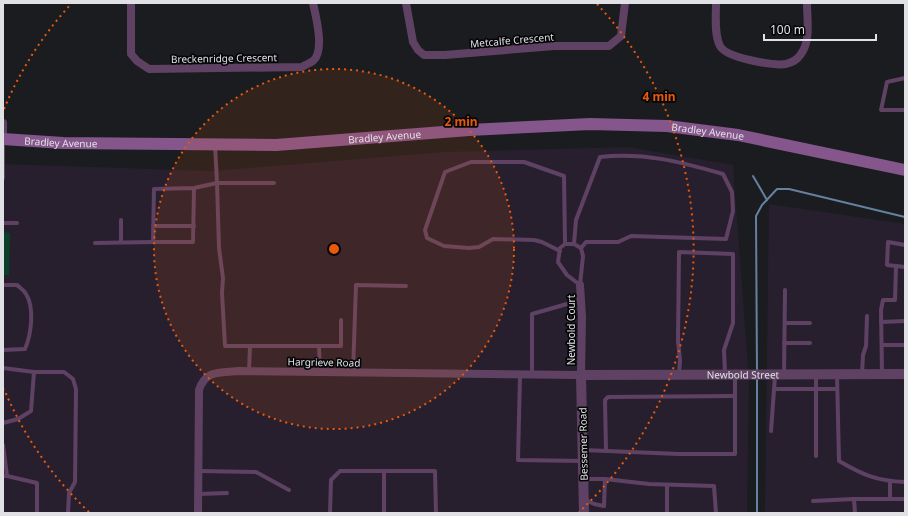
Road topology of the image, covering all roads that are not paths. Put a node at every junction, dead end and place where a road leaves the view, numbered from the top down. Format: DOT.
graph roads {
  1 [pos="131,3"];
  2 [pos="313,3"];
  3 [pos="406,3"];
  4 [pos="625,3"];
  5 [pos="716,3"];
  6 [pos="807,3"];
  7 [pos="905,78"];
  8 [pos="905,110"];
  9 [pos="3,123"];
  10 [pos="3,139"];
  11 [pos="215,145"];
  12 [pos="905,170"];
  13 [pos="3,178"];
  14 [pos="217,183"];
  15 [pos="274,183"];
  16 [pos="194,188"];
  17 [pos="121,220"];
  18 [pos="3,222"];
  19 [pos="17,222"];
  20 [pos="153,226"];
  21 [pos="194,226"];
  22 [pos="121,242"];
  23 [pos="153,242"];
  24 [pos="95,243"];
  25 [pos="566,244"];
  26 [pos="574,244"];
  27 [pos="905,245"];
  28 [pos="581,248"];
  29 [pos="560,251"];
  30 [pos="896,266"];
  31 [pos="905,267"];
  32 [pos="3,285"];
  33 [pos="580,285"];
  34 [pos="406,286"];
  35 [pos="785,290"];
  36 [pos="581,300"];
  37 [pos="867,316"];
  38 [pos="341,320"];
  39 [pos="905,321"];
  40 [pos="881,322"];
  41 [pos="785,323"];
  42 [pos="810,324"];
  43 [pos="784,343"];
  44 [pos="810,344"];
  45 [pos="882,345"];
  46 [pos="905,345"];
  47 [pos="250,346"];
  48 [pos="320,346"];
  49 [pos="3,350"];
  50 [pos="3,368"];
  51 [pos="249,371"];
  52 [pos="34,372"];
  53 [pos="320,372"];
  54 [pos="353,372"];
  55 [pos="520,374"];
  56 [pos="532,374"];
  57 [pos="905,374"];
  58 [pos="581,375"];
  59 [pos="679,375"];
  60 [pos="780,375"];
  61 [pos="816,375"];
  62 [pos="837,375"];
  63 [pos="862,375"];
  64 [pos="882,375"];
  65 [pos="734,376"];
  66 [pos="774,389"];
  67 [pos="816,389"];
  68 [pos="837,389"];
  69 [pos="735,396"];
  70 [pos="3,423"];
  71 [pos="771,431"];
  72 [pos="3,445"];
  73 [pos="583,450"];
  74 [pos="606,451"];
  75 [pos="816,456"];
  76 [pos="583,461"];
  77 [pos="198,471"];
  78 [pos="384,471"];
  79 [pos="5,476"];
  80 [pos="605,479"];
  81 [pos="584,480"];
  82 [pos="890,482"];
  83 [pos="905,482"];
  84 [pos="667,485"];
  85 [pos="289,490"];
  86 [pos="227,493"];
  87 [pos="198,494"];
  88 [pos="584,499"];
  89 [pos="854,499"];
  90 [pos="890,499"];
  91 [pos="905,499"];
  92 [pos="813,501"];
  93 [pos="37,513"];
  94 [pos="68,513"];
  95 [pos="198,513"];
  96 [pos="330,513"];
  97 [pos="384,513"];
  98 [pos="436,513"];
  99 [pos="584,513"];
  100 [pos="667,513"];
  101 [pos="716,513"];
  102 [pos="855,513"];
  1 -- 2 [label="street, Breckenridge Crescent"];
  3 -- 4 [label="street, Metcalfe Crescent"];
  5 -- 6 [label="street"];
  7 -- 8 [label="lane"];
  9 -- 10 [label="street"];
  10 -- 11 [label="main road, Bradley Avenue"];
  10 -- 13 [label="lane"];
  11 -- 12 [label="main road, Bradley Avenue"];
  11 -- 14 [label="lane"];
  14 -- 15 [label="lane"];
  14 -- 16 [label="lane"];
  14 -- 47 [label="lane"];
  16 -- 20 [label="lane"];
  16 -- 21 [label="lane"];
  17 -- 22 [label="lane"];
  18 -- 19 [label="lane"];
  20 -- 21 [label="lane"];
  20 -- 23 [label="lane"];
  21 -- 23 [label="lane"];
  22 -- 23 [label="lane"];
  22 -- 24 [label="lane"];
  25 -- 26 [label="lane"];
  25 -- 29 [label="lane"];
  25 -- 29 [label="lane"];
  26 -- 28 [label="lane"];
  26 -- 28 [label="lane"];
  27 -- 30 [label="lane"];
  28 -- 33 [label="lane"];
  29 -- 33 [label="lane"];
  30 -- 31 [label="lane"];
  30 -- 40 [label="lane"];
  32 -- 49 [label="lane"];
  33 -- 36 [label="street, Newbold Court"];
  34 -- 54 [label="lane"];
  35 -- 41 [label="lane"];
  36 -- 56 [label="lane"];
  36 -- 58 [label="street, Newbold Court"];
  37 -- 63 [label="lane"];
  38 -- 48 [label="lane"];
  39 -- 40 [label="lane"];
  40 -- 45 [label="lane"];
  41 -- 42 [label="lane"];
  41 -- 43 [label="lane"];
  43 -- 44 [label="lane"];
  43 -- 60 [label="lane"];
  45 -- 46 [label="lane"];
  45 -- 64 [label="lane"];
  47 -- 48 [label="lane"];
  47 -- 51 [label="lane"];
  48 -- 53 [label="lane"];
  50 -- 52 [label="lane"];
  51 -- 53 [label="street, Hargrieve Road"];
  51 -- 77 [label="street, Hargrieve Road"];
  52 -- 70 [label="lane"];
  52 -- 94 [label="lane"];
  53 -- 54 [label="street, Hargrieve Road"];
  54 -- 55 [label="street, Hargrieve Road"];
  55 -- 56 [label="street, Hargrieve Road"];
  55 -- 76 [label="lane"];
  56 -- 58 [label="street, Hargrieve Road"];
  57 -- 64 [label="street, Newbold Street"];
  58 -- 59 [label="street, Newbold Street"];
  58 -- 73 [label="street, Bessemer Road"];
  59 -- 65 [label="street, Newbold Street"];
  59 -- 65 [label="lane"];
  60 -- 61 [label="street, Newbold Street"];
  60 -- 65 [label="street, Newbold Street"];
  60 -- 66 [label="lane"];
  61 -- 62 [label="street, Newbold Street"];
  61 -- 67 [label="lane"];
  62 -- 63 [label="street, Newbold Street"];
  62 -- 68 [label="lane"];
  63 -- 64 [label="street, Newbold Street"];
  65 -- 69 [label="lane"];
  66 -- 67 [label="lane"];
  66 -- 71 [label="lane"];
  67 -- 68 [label="lane"];
  67 -- 75 [label="lane"];
  68 -- 82 [label="lane"];
  69 -- 74 [label="lane"];
  69 -- 74 [label="lane"];
  72 -- 79 [label="lane"];
  73 -- 74 [label="lane"];
  73 -- 76 [label="street, Bessemer Road"];
  76 -- 81 [label="street, Bessemer Road"];
  77 -- 85 [label="lane"];
  77 -- 87 [label="street, Hargrieve Road"];
  78 -- 96 [label="lane"];
  78 -- 97 [label="lane"];
  78 -- 98 [label="lane"];
  79 -- 93 [label="lane"];
  80 -- 81 [label="lane"];
  80 -- 84 [label="lane"];
  80 -- 88 [label="lane"];
  81 -- 88 [label="street, Bessemer Road"];
  82 -- 83 [label="lane"];
  82 -- 90 [label="lane"];
  84 -- 100 [label="lane"];
  84 -- 101 [label="lane"];
  86 -- 87 [label="lane"];
  87 -- 95 [label="street, Hargrieve Road"];
  88 -- 99 [label="street, Bessemer Road"];
  89 -- 90 [label="lane"];
  89 -- 92 [label="lane"];
  89 -- 102 [label="lane"];
  90 -- 91 [label="lane"];
}
